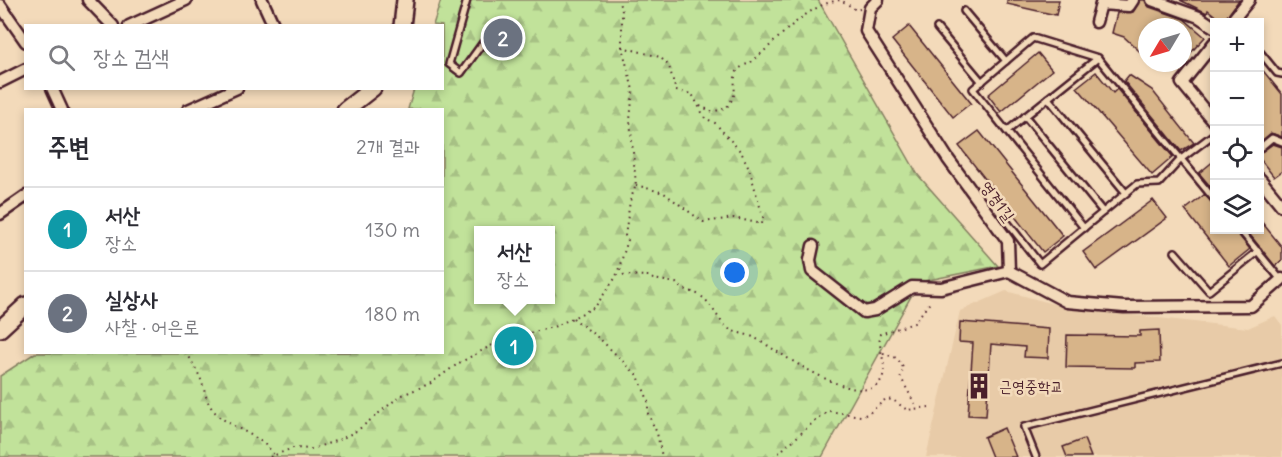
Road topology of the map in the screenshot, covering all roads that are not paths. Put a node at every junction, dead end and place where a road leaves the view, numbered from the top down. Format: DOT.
graph roads {
  1 [pos="88,0"];
  2 [pos="186,0"];
  3 [pos="262,0"];
  4 [pos="405,0"];
  5 [pos="467,0"];
  6 [pos="1133,0"];
  7 [pos="1152,0"];
  8 [pos="1249,0"];
  9 [pos="874,4"];
  10 [pos="0,5"];
  11 [pos="964,11"];
  12 [pos="1234,18"];
  13 [pos="1096,22"];
  14 [pos="111,24"];
  15 [pos="133,24"];
  16 [pos="272,24"];
  17 [pos="402,24"];
  18 [pos="1210,24"];
  19 [pos="937,28"];
  20 [pos="487,37"];
  21 [pos="24,39"];
  22 [pos="1210,49"];
  23 [pos="1264,57"];
  24 [pos="1098,58"];
  25 [pos="1006,61"];
  26 [pos="24,70"];
  27 [pos="1282,74"];
  28 [pos="0,82"];
  29 [pos="982,82"];
  30 [pos="53,90"];
  31 [pos="233,90"];
  32 [pos="370,90"];
  33 [pos="1048,98"];
  34 [pos="61,108"];
  35 [pos="192,108"];
  36 [pos="348,108"];
  37 [pos="1025,116"];
  38 [pos="1210,116"];
  39 [pos="1007,131"];
  40 [pos="1210,138"];
  41 [pos="1282,142"];
  42 [pos="1264,145"];
  43 [pos="1182,159"];
  44 [pos="1262,180"];
  45 [pos="1126,193"];
  46 [pos="1210,193"];
  47 [pos="24,197"];
  48 [pos="1282,206"];
  49 [pos="1103,212"];
  50 [pos="0,214"];
  51 [pos="1004,218"];
  52 [pos="1084,228"];
  53 [pos="1243,234"];
  54 [pos="813,246"];
  55 [pos="1258,251"];
  56 [pos="1175,252"];
  57 [pos="1009,271"];
  58 [pos="1282,280"];
  59 [pos="24,307"];
  60 [pos="0,330"];
  61 [pos="1282,363"];
  62 [pos="1036,457"];
  1 -- 14 [label="street"];
  2 -- 15 [label="street"];
  3 -- 16 [label="street"];
  4 -- 17 [label="street"];
  5 -- 20 [label="lane"];
  6 -- 13 [label="street"];
  7 -- 18 [label="street"];
  8 -- 12 [label="street"];
  9 -- 57 [label="street, 영경1길"];
  10 -- 21 [label="street"];
  11 -- 25 [label="lane"];
  19 -- 29 [label="lane"];
  22 -- 38 [label="street"];
  23 -- 27 [label="lane"];
  24 -- 25 [label="lane"];
  24 -- 33 [label="lane"];
  24 -- 43 [label="lane"];
  25 -- 29 [label="lane"];
  26 -- 28 [label="street"];
  29 -- 39 [label="lane"];
  30 -- 34 [label="street"];
  31 -- 35 [label="street"];
  32 -- 36 [label="street"];
  33 -- 37 [label="lane"];
  33 -- 45 [label="lane"];
  37 -- 39 [label="lane"];
  37 -- 49 [label="lane"];
  39 -- 52 [label="lane"];
  40 -- 43 [label="lane"];
  41 -- 42 [label="lane"];
  43 -- 45 [label="lane"];
  43 -- 46 [label="lane"];
  44 -- 48 [label="street"];
  45 -- 49 [label="lane"];
  47 -- 50 [label="street"];
  49 -- 52 [label="lane"];
  51 -- 52 [label="lane"];
  53 -- 55 [label="lane"];
  54 -- 57 [label="street"];
  55 -- 56 [label="lane"];
  55 -- 58 [label="lane"];
  57 -- 58 [label="street"];
  59 -- 60 [label="street"];
  61 -- 62 [label="lane"];
}
